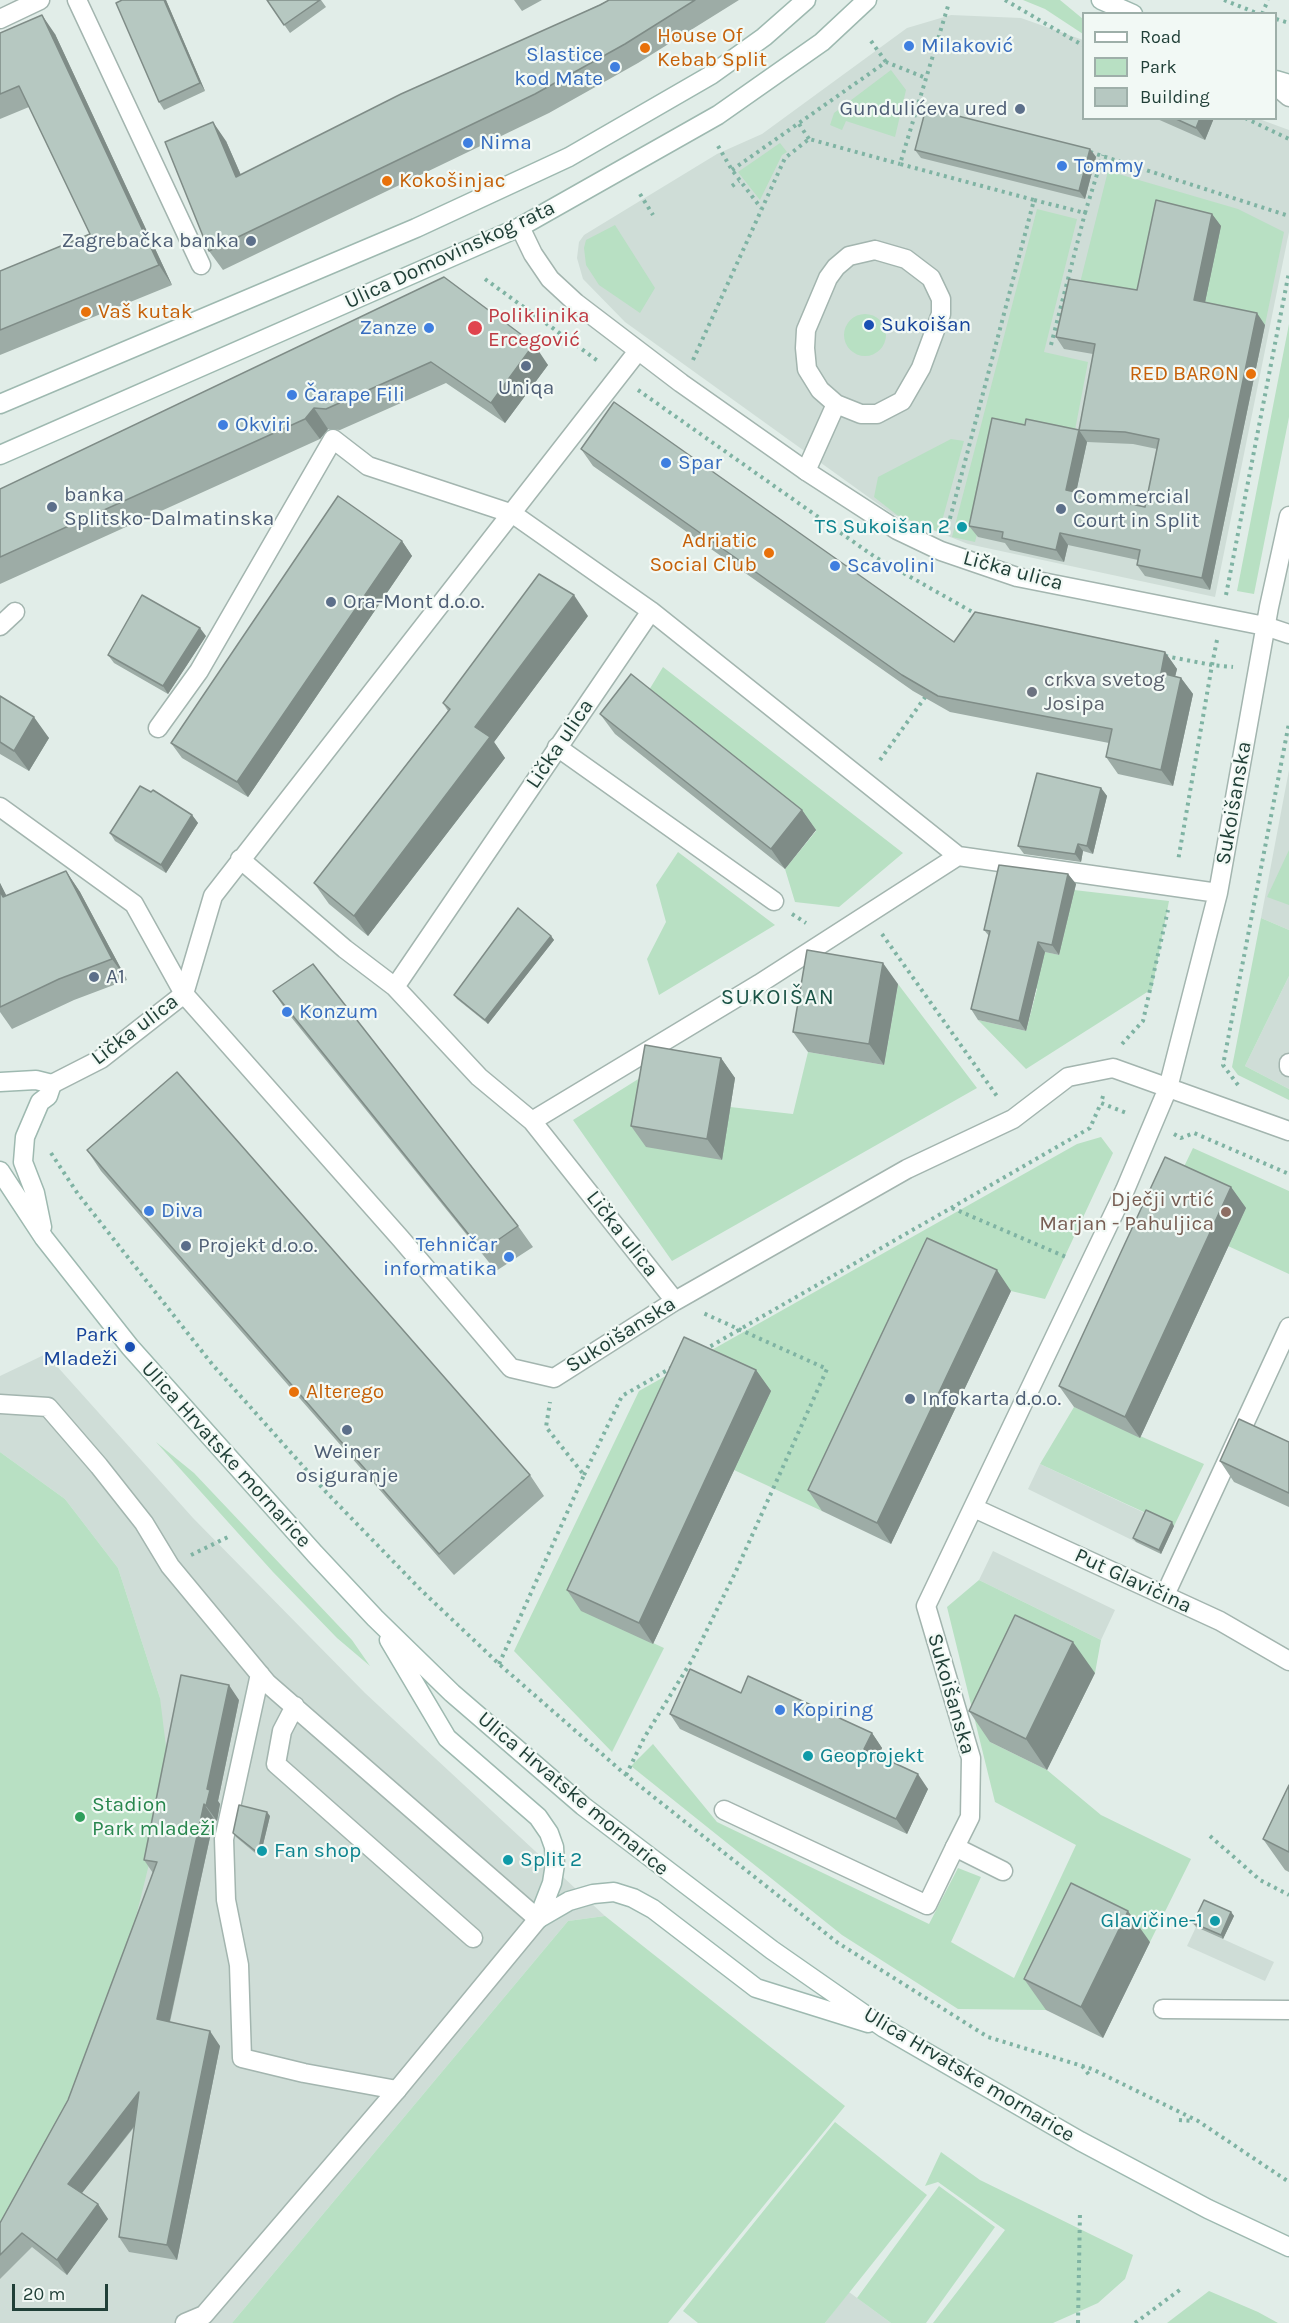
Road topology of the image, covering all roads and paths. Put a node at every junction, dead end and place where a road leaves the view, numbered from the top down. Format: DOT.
graph roads {
  1 [pos="40,0"];
  2 [pos="77,0"];
  3 [pos="806,0"];
  4 [pos="867,0"];
  5 [pos="1005,0"];
  6 [pos="1101,0"];
  7 [pos="1119,0"];
  8 [pos="1224,0"];
  9 [pos="948,6"];
  10 [pos="1130,12"];
  11 [pos="1133,12"];
  12 [pos="1256,12"];
  13 [pos="0,19"];
  14 [pos="871,41"];
  15 [pos="1082,45"];
  16 [pos="886,62"];
  17 [pos="927,78"];
  18 [pos="1249,120"];
  19 [pos="799,124"];
  20 [pos="809,139"];
  21 [pos="1289,139"];
  22 [pos="718,146"];
  23 [pos="1080,149"];
  24 [pos="1103,155"];
  25 [pos="900,164"];
  26 [pos="732,170"];
  27 [pos="739,181"];
  28 [pos="732,186"];
  29 [pos="640,194"];
  30 [pos="1034,200"];
  31 [pos="761,208"];
  32 [pos="1086,213"];
  33 [pos="653,214"];
  34 [pos="1289,216"];
  35 [pos="520,227"];
  36 [pos="201,266"];
  37 [pos="1289,272"];
  38 [pos="485,279"];
  39 [pos="1052,345"];
  40 [pos="638,351"];
  41 [pos="618,376"];
  42 [pos="681,383"];
  43 [pos="0,404"];
  44 [pos="836,404"];
  45 [pos="0,455"];
  46 [pos="806,471"];
  47 [pos="513,514"];
  48 [pos="1289,516"];
  49 [pos="941,551"];
  50 [pos="651,611"];
  51 [pos="15,612"];
  52 [pos="1221,617"];
  53 [pos="984,618"];
  54 [pos="0,626"];
  55 [pos="1265,626"];
  56 [pos="1289,634"];
  57 [pos="1155,654"];
  58 [pos="1212,666"];
  59 [pos="1258,669"];
  60 [pos="930,691"];
  61 [pos="1289,723"];
  62 [pos="158,728"];
  63 [pos="557,747"];
  64 [pos="864,783"];
  65 [pos="0,807"];
  66 [pos="958,856"];
  67 [pos="240,859"];
  68 [pos="1173,887"];
  69 [pos="1218,893"];
  70 [pos="774,901"];
  71 [pos="868,915"];
  72 [pos="829,939"];
  73 [pos="395,987"];
  74 [pos="184,994"];
  75 [pos="1113,1068"];
  76 [pos="0,1082"];
  77 [pos="52,1084"];
  78 [pos="1168,1088"];
  79 [pos="1101,1103"];
  80 [pos="1228,1109"];
  81 [pos="1014,1119"];
  82 [pos="532,1121"];
  83 [pos="1153,1124"];
  84 [pos="1289,1131"];
  85 [pos="1214,1141"];
  86 [pos="50,1144"];
  87 [pos="1289,1174"];
  88 [pos="3,1177"];
  89 [pos="951,1208"];
  90 [pos="44,1238"];
  91 [pos="1089,1267"];
  92 [pos="675,1301"];
  93 [pos="1289,1327"];
  94 [pos="740,1329"];
  95 [pos="700,1352"];
  96 [pos="681,1363"];
  97 [pos="554,1378"];
  98 [pos="0,1404"];
  99 [pos="584,1475"];
  100 [pos="974,1508"];
  101 [pos="228,1537"];
  102 [pos="170,1566"];
  103 [pos="1165,1595"];
  104 [pos="375,1618"];
  105 [pos="1289,1661"];
  106 [pos="499,1664"];
  107 [pos="260,1674"];
  108 [pos="296,1706"];
  109 [pos="626,1775"];
  110 [pos="724,1810"];
  111 [pos="1210,1836"];
  112 [pos="955,1847"];
  113 [pos="1003,1871"];
  114 [pos="1289,1895"];
  115 [pos="538,1919"];
  116 [pos="473,1938"];
  117 [pos="1163,2009"];
  118 [pos="1289,2010"];
  119 [pos="884,2028"];
  120 [pos="1082,2065"];
  121 [pos="1090,2076"];
  122 [pos="397,2090"];
  123 [pos="1179,2120"];
  124 [pos="1198,2121"];
  125 [pos="1289,2182"];
  126 [pos="1080,2211"];
  127 [pos="1289,2247"];
  128 [pos="1180,2289"];
  129 [pos="185,2323"];
  130 [pos="1078,2323"];
  131 [pos="1135,2323"];
  1 -- 13 [label="street"];
  2 -- 36 [label="street"];
  3 -- 43 [label="street, Ulica Domovinskog rata"];
  4 -- 35 [label="street, Ulica Domovinskog rata"];
  5 -- 15 [label="path"];
  6 -- 10 [label="street"];
  7 -- 11 [label="street"];
  8 -- 12 [label="path"];
  9 -- 17 [label="path"];
  14 -- 16 [label="path"];
  16 -- 17 [label="path"];
  16 -- 19 [label="path"];
  17 -- 25 [label="path"];
  18 -- 21 [label="path"];
  19 -- 20 [label="path"];
  19 -- 26 [label="path"];
  20 -- 25 [label="path"];
  20 -- 31 [label="path"];
  22 -- 26 [label="path"];
  23 -- 24 [label="path"];
  24 -- 32 [label="path"];
  24 -- 34 [label="path"];
  25 -- 30 [label="path"];
  26 -- 27 [label="path"];
  27 -- 28 [label="path"];
  27 -- 31 [label="path"];
  29 -- 33 [label="path"];
  30 -- 32 [label="path"];
  30 -- 49 [label="path"];
  31 -- 42 [label="path"];
  32 -- 39 [label="path"];
  35 -- 40 [label="street, Lička ulica"];
  35 -- 45 [label="street, Ulica Domovinskog rata"];
  37 -- 52 [label="path"];
  38 -- 41 [label="path"];
  40 -- 41 [label="street, Lička ulica"];
  40 -- 42 [label="street, Lička ulica"];
  41 -- 47 [label="street, Lička ulica"];
  41 -- 53 [label="path"];
  42 -- 46 [label="street, Lička ulica"];
  44 -- 44 [label="street"];
  44 -- 46 [label="street"];
  46 -- 49 [label="street, Lička ulica"];
  47 -- 50 [label="street"];
  47 -- 62 [label="street"];
  47 -- 67 [label="street, Lička ulica"];
  48 -- 55 [label="street, Sukoišanska"];
  49 -- 52 [label="street, Lička ulica"];
  50 -- 63 [label="street, Lička ulica"];
  50 -- 64 [label="street"];
  51 -- 54 [label="street"];
  52 -- 55 [label="street, Lička ulica"];
  52 -- 58 [label="path"];
  55 -- 56 [label="street, Lička ulica"];
  55 -- 59 [label="street, Sukoišanska"];
  57 -- 58 [label="path"];
  58 -- 59 [label="path"];
  58 -- 68 [label="path"];
  59 -- 69 [label="street, Sukoišanska"];
  60 -- 64 [label="path"];
  61 -- 80 [label="path"];
  63 -- 70 [label="street"];
  63 -- 73 [label="street, Lička ulica"];
  64 -- 66 [label="street"];
  65 -- 74 [label="street, Sukoišanska"];
  66 -- 68 [label="street"];
  66 -- 71 [label="street"];
  67 -- 73 [label="street, Lička ulica"];
  67 -- 74 [label="street, Lička ulica"];
  68 -- 69 [label="street"];
  68 -- 75 [label="path"];
  69 -- 78 [label="street, Sukoišanska"];
  70 -- 72 [label="path"];
  71 -- 72 [label="street"];
  71 -- 81 [label="path"];
  72 -- 82 [label="street"];
  73 -- 82 [label="street, Lička ulica"];
  74 -- 77 [label="street, Lička ulica"];
  74 -- 97 [label="street, Sukoišanska"];
  75 -- 78 [label="street"];
  75 -- 79 [label="path"];
  75 -- 81 [label="street, Sukoišanska"];
  76 -- 77 [label="street"];
  77 -- 90 [label="street"];
  78 -- 80 [label="street"];
  78 -- 83 [label="street, Sukoišanska"];
  79 -- 83 [label="path"];
  79 -- 89 [label="path"];
  80 -- 84 [label="street"];
  80 -- 85 [label="path"];
  81 -- 92 [label="street, Sukoišanska"];
  82 -- 92 [label="street, Lička ulica"];
  83 -- 85 [label="path"];
  83 -- 91 [label="street, Sukoišanska"];
  85 -- 87 [label="path"];
  86 -- 106 [label="path"];
  88 -- 90 [label="street, Ulica Hrvatske mornarice"];
  89 -- 91 [label="path"];
  89 -- 94 [label="path"];
  90 -- 104 [label="street, Ulica Hrvatske mornarice"];
  91 -- 100 [label="street, Sukoišanska"];
  92 -- 94 [label="path"];
  92 -- 97 [label="street, Sukoišanska"];
  93 -- 103 [label="street"];
  94 -- 95 [label="path"];
  94 -- 109 [label="path"];
  96 -- 99 [label="path"];
  97 -- 99 [label="path"];
  98 -- 102 [label="street"];
  99 -- 106 [label="path"];
  100 -- 103 [label="street, Put Glavičina"];
  100 -- 112 [label="street, Sukoišanska"];
  101 -- 102 [label="path"];
  102 -- 107 [label="street"];
  103 -- 105 [label="street, Put Glavičina"];
  104 -- 115 [label="street"];
  104 -- 119 [label="street, Ulica Hrvatske mornarice"];
  106 -- 109 [label="path"];
  107 -- 108 [label="street"];
  107 -- 122 [label="street"];
  108 -- 115 [label="street"];
  108 -- 116 [label="street"];
  109 -- 120 [label="path"];
  110 -- 112 [label="street, Sukoišanska"];
  111 -- 114 [label="path"];
  112 -- 113 [label="street"];
  115 -- 119 [label="street"];
  115 -- 122 [label="street"];
  117 -- 118 [label="street"];
  119 -- 127 [label="street, Ulica Hrvatske mornarice"];
  120 -- 121 [label="path"];
  120 -- 124 [label="path"];
  122 -- 129 [label="street"];
  123 -- 124 [label="path"];
  124 -- 125 [label="path"];
  126 -- 130 [label="path"];
  128 -- 131 [label="path"];
}
